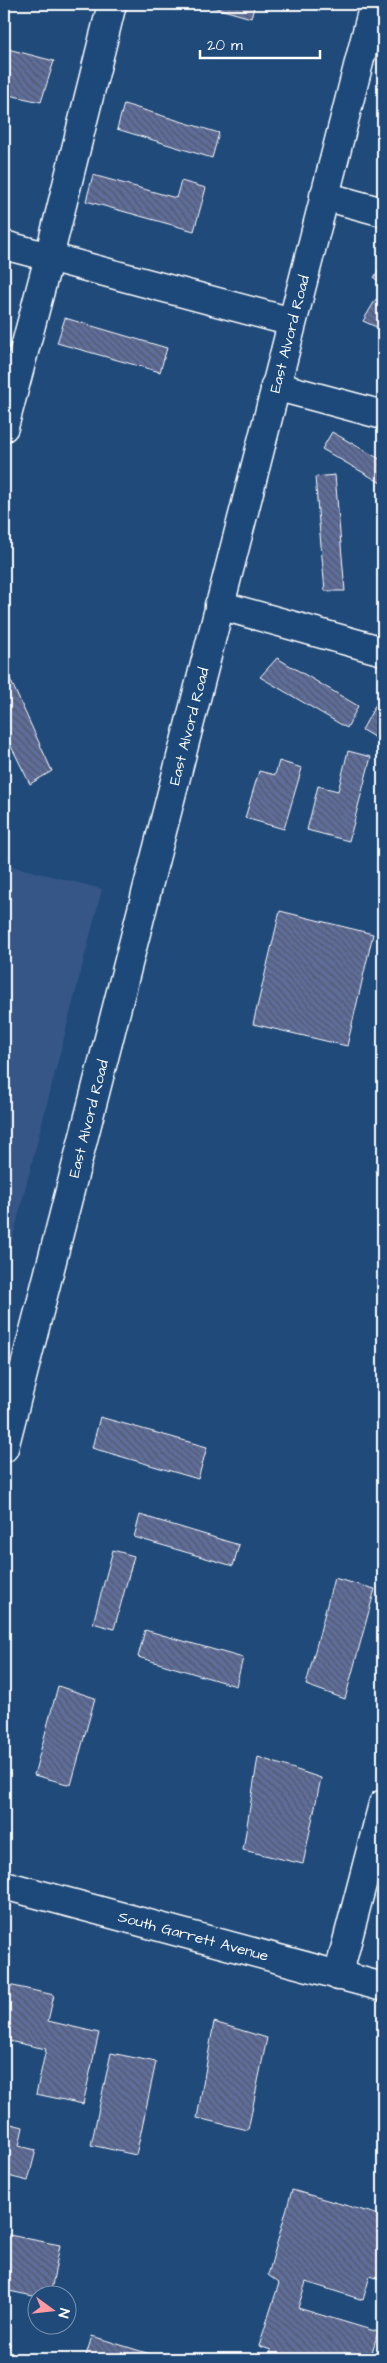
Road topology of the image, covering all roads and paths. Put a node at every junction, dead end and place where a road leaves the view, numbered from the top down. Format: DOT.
graph roads {
  1 [pos="112,4"];
  2 [pos="374,4"];
  3 [pos="324,196"];
  4 [pos="383,212"];
  5 [pos="4,245"];
  6 [pos="49,257"];
  7 [pos="292,322"];
  8 [pos="275,386"];
  9 [pos="383,415"];
  10 [pos="4,426"];
  11 [pos="219,605"];
  12 [pos="383,651"];
  13 [pos="4,1448"];
  14 [pos="383,1804"];
  15 [pos="4,1885"];
  16 [pos="338,1976"];
  17 [pos="383,1987"];
  1 -- 6 [label="street"];
  2 -- 3 [label="street, East Alvord Road"];
  3 -- 4 [label="street"];
  3 -- 7 [label="street, East Alvord Road"];
  5 -- 6 [label="street"];
  6 -- 7 [label="street"];
  6 -- 10 [label="street"];
  7 -- 8 [label="street, East Alvord Road"];
  8 -- 9 [label="street"];
  8 -- 11 [label="street, East Alvord Road"];
  11 -- 12 [label="street"];
  11 -- 13 [label="street, East Alvord Road"];
  14 -- 16 [label="street"];
  15 -- 16 [label="street, South Garrett Avenue"];
  16 -- 17 [label="street, South Garrett Avenue"];
}
